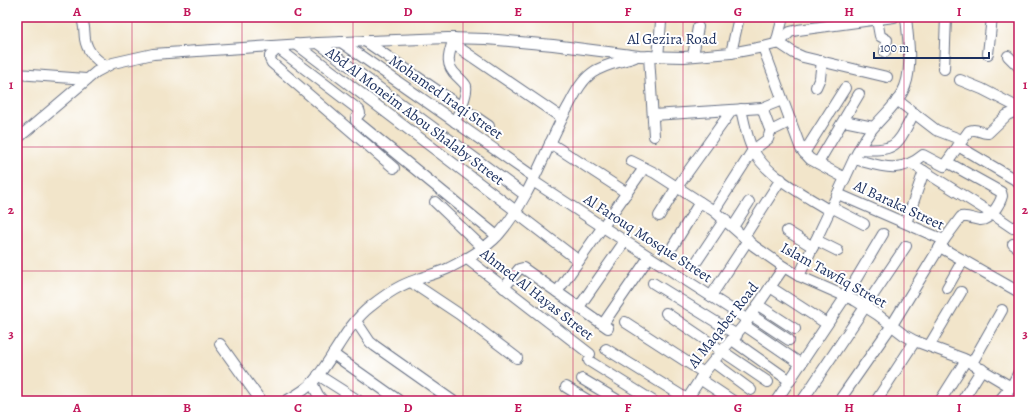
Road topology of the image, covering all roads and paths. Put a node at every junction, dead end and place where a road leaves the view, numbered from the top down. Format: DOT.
graph roads {
  1 [pos="81,17"];
  2 [pos="739,17"];
  3 [pos="783,17"];
  4 [pos="890,17"];
  5 [pos="906,17"];
  6 [pos="946,17"];
  7 [pos="992,17"];
  8 [pos="858,20"];
  9 [pos="877,20"];
  10 [pos="661,22"];
  11 [pos="698,27"];
  12 [pos="365,41"];
  13 [pos="453,41"];
  14 [pos="318,42"];
  15 [pos="341,42"];
  16 [pos="777,43"];
  17 [pos="296,44"];
  18 [pos="277,47"];
  19 [pos="763,47"];
  20 [pos="885,52"];
  21 [pos="731,53"];
  22 [pos="988,54"];
  23 [pos="639,56"];
  24 [pos="693,56"];
  25 [pos="1008,56"];
  26 [pos="654,57"];
  27 [pos="822,61"];
  28 [pos="106,66"];
  29 [pos="1019,67"];
  30 [pos="944,69"];
  31 [pos="17,74"];
  32 [pos="887,78"];
  33 [pos="86,80"];
  34 [pos="960,80"];
  35 [pos="816,87"];
  36 [pos="845,88"];
  37 [pos="859,94"];
  38 [pos="782,100"];
  39 [pos="897,100"];
  40 [pos="431,106"];
  41 [pos="461,107"];
  42 [pos="762,108"];
  43 [pos="1019,109"];
  44 [pos="736,110"];
  45 [pos="914,113"];
  46 [pos="653,115"];
  47 [pos="562,118"];
  48 [pos="423,120"];
  49 [pos="791,121"];
  50 [pos="844,121"];
  51 [pos="455,122"];
  52 [pos="489,126"];
  53 [pos="873,128"];
  54 [pos="771,129"];
  55 [pos="654,136"];
  56 [pos="963,139"];
  57 [pos="17,140"];
  58 [pos="482,141"];
  59 [pos="550,143"];
  60 [pos="859,149"];
  61 [pos="753,150"];
  62 [pos="804,153"];
  63 [pos="474,157"];
  64 [pos="854,159"];
  65 [pos="631,161"];
  66 [pos="947,162"];
  67 [pos="818,163"];
  68 [pos="911,163"];
  69 [pos="394,168"];
  70 [pos="644,168"];
  71 [pos="924,171"];
  72 [pos="845,178"];
  73 [pos="534,179"];
  74 [pos="781,179"];
  75 [pos="1019,182"];
  76 [pos="677,187"];
  77 [pos="627,192"];
  78 [pos="838,194"];
  79 [pos="525,195"];
  80 [pos="435,202"];
  81 [pos="700,202"];
  82 [pos="749,202"];
  83 [pos="830,209"];
  84 [pos="714,211"];
  85 [pos="516,212"];
  86 [pos="991,213"];
  87 [pos="659,216"];
  88 [pos="725,219"];
  89 [pos="906,223"];
  90 [pos="864,224"];
  91 [pos="1019,225"];
  92 [pos="603,227"];
  93 [pos="733,227"];
  94 [pos="787,231"];
  95 [pos="882,234"];
  96 [pos="497,236"];
  97 [pos="746,239"];
  98 [pos="625,242"];
  99 [pos="814,243"];
  100 [pos="942,243"];
  101 [pos="673,246"];
  102 [pos="906,246"];
  103 [pos="482,247"];
  104 [pos="838,251"];
  105 [pos="649,257"];
  106 [pos="466,258"];
  107 [pos="963,260"];
  108 [pos="579,261"];
  109 [pos="697,261"];
  110 [pos="784,267"];
  111 [pos="799,276"];
  112 [pos="411,282"];
  113 [pos="653,283"];
  114 [pos="504,288"];
  115 [pos="770,288"];
  116 [pos="948,288"];
  117 [pos="557,292"];
  118 [pos="961,292"];
  119 [pos="1019,292"];
  120 [pos="711,296"];
  121 [pos="846,296"];
  122 [pos="758,305"];
  123 [pos="579,307"];
  124 [pos="866,307"];
  125 [pos="1002,310"];
  126 [pos="666,313"];
  127 [pos="748,320"];
  128 [pos="356,321"];
  129 [pos="625,322"];
  130 [pos="827,324"];
  131 [pos="892,325"];
  132 [pos="795,329"];
  133 [pos="735,337"];
  134 [pos="789,340"];
  135 [pos="915,341"];
  136 [pos="220,344"];
  137 [pos="929,346"];
  138 [pos="606,349"];
  139 [pos="724,351"];
  140 [pos="333,354"];
  141 [pos="517,358"];
  142 [pos="713,362"];
  143 [pos="969,362"];
  144 [pos="801,364"];
  145 [pos="982,369"];
  146 [pos="1019,372"];
  147 [pos="702,376"];
  148 [pos="315,379"];
  149 [pos="582,379"];
  150 [pos="790,381"];
  151 [pos="768,382"];
  152 [pos="566,387"];
  153 [pos="751,390"];
  154 [pos="1005,394"];
  155 [pos="398,400"];
  156 [pos="686,400"];
  157 [pos="261,401"];
  158 [pos="286,401"];
  159 [pos="323,401"];
  160 [pos="359,401"];
  161 [pos="453,401"];
  162 [pos="589,401"];
  163 [pos="620,401"];
  164 [pos="653,401"];
  165 [pos="733,401"];
  166 [pos="776,401"];
  167 [pos="802,401"];
  168 [pos="839,401"];
  169 [pos="876,401"];
  170 [pos="940,401"];
  171 [pos="962,401"];
  172 [pos="1014,401"];
  1 -- 28 [label="street"];
  2 -- 21 [label="street"];
  3 -- 16 [label="street"];
  4 -- 9 [label="street, Al Gezira Road"];
  5 -- 39 [label="street"];
  6 -- 30 [label="street"];
  7 -- 22 [label="street"];
  8 -- 9 [label="street, Al Gezira Road"];
  8 -- 16 [label="street, Al Gezira Road"];
  9 -- 20 [label="street"];
  10 -- 26 [label="street"];
  11 -- 24 [label="street"];
  12 -- 13 [label="street, Al Gezira Road"];
  12 -- 15 [label="street, Al Gezira Road"];
  12 -- 41 [label="street"];
  13 -- 23 [label="street, Al Gezira Road"];
  13 -- 41 [label="street"];
  13 -- 47 [label="street"];
  14 -- 15 [label="street, Al Gezira Road"];
  14 -- 17 [label="street, Al Gezira Road"];
  14 -- 48 [label="street"];
  15 -- 40 [label="street, Mohamed Iraqi Street"];
  16 -- 19 [label="street, Al Gezira Road"];
  16 -- 27 [label="street"];
  17 -- 18 [label="street, Al Gezira Road"];
  17 -- 85 [label="street, Abd Al Moneim Abou Shalaby Street"];
  18 -- 28 [label="street, Al Gezira Road"];
  18 -- 69 [label="street"];
  18 -- 96 [label="street"];
  19 -- 21 [label="street, Al Gezira Road"];
  19 -- 38 [label="street"];
  21 -- 24 [label="street, Al Gezira Road"];
  23 -- 26 [label="street, Al Gezira Road"];
  23 -- 47 [label="street"];
  24 -- 26 [label="street, Al Gezira Road"];
  25 -- 29 [label="street"];
  26 -- 46 [label="street"];
  27 -- 32 [label="street"];
  27 -- 35 [label="street"];
  28 -- 33 [label="street, Al Gezira Road"];
  31 -- 33 [label="street"];
  33 -- 57 [label="street, Al Gezira Road"];
  34 -- 43 [label="street"];
  36 -- 62 [label="street"];
  37 -- 50 [label="street"];
  38 -- 42 [label="street"];
  38 -- 49 [label="street"];
  39 -- 45 [label="street"];
  39 -- 53 [label="street"];
  40 -- 48 [label="street"];
  40 -- 51 [label="street, Mohamed Iraqi Street"];
  41 -- 51 [label="street"];
  41 -- 52 [label="street"];
  42 -- 44 [label="street"];
  42 -- 54 [label="street"];
  43 -- 56 [label="street"];
  44 -- 46 [label="street"];
  44 -- 61 [label="street"];
  44 -- 76 [label="street"];
  45 -- 56 [label="street"];
  45 -- 60 [label="street"];
  46 -- 55 [label="street"];
  47 -- 59 [label="street"];
  48 -- 63 [label="street"];
  49 -- 54 [label="street"];
  49 -- 62 [label="street"];
  50 -- 53 [label="street"];
  50 -- 67 [label="street"];
  51 -- 58 [label="street, Mohamed Iraqi Street"];
  53 -- 60 [label="street"];
  54 -- 61 [label="street"];
  56 -- 66 [label="street"];
  56 -- 75 [label="street"];
  58 -- 63 [label="street"];
  58 -- 73 [label="street, Mohamed Iraqi Street"];
  59 -- 73 [label="street"];
  59 -- 77 [label="street"];
  60 -- 64 [label="street"];
  61 -- 74 [label="street"];
  61 -- 84 [label="street"];
  62 -- 67 [label="street"];
  63 -- 79 [label="street"];
  64 -- 68 [label="street"];
  64 -- 72 [label="street"];
  65 -- 70 [label="street, Islam Tawfiq Street"];
  66 -- 68 [label="street"];
  66 -- 86 [label="street"];
  67 -- 72 [label="street"];
  68 -- 71 [label="street"];
  70 -- 76 [label="street, Islam Tawfiq Street"];
  70 -- 77 [label="street"];
  71 -- 86 [label="street"];
  71 -- 89 [label="street"];
  72 -- 78 [label="street"];
  73 -- 79 [label="street"];
  73 -- 92 [label="street, Al Farouq Mosque Street"];
  74 -- 83 [label="street"];
  74 -- 97 [label="street"];
  76 -- 81 [label="street, Islam Tawfiq Street"];
  76 -- 87 [label="street"];
  77 -- 92 [label="street"];
  78 -- 83 [label="street"];
  78 -- 89 [label="street, Al Baraka Street"];
  79 -- 85 [label="street"];
  80 -- 103 [label="street"];
  81 -- 84 [label="street, Islam Tawfiq Street"];
  81 -- 101 [label="street"];
  82 -- 93 [label="street"];
  83 -- 90 [label="street"];
  83 -- 99 [label="street"];
  84 -- 88 [label="street, Islam Tawfiq Street"];
  85 -- 96 [label="street"];
  85 -- 108 [label="street, Abd Al Moneim Abou Shalaby Street"];
  86 -- 91 [label="street"];
  86 -- 100 [label="street"];
  88 -- 93 [label="street, Islam Tawfiq Street"];
  88 -- 109 [label="street"];
  89 -- 100 [label="street, Al Baraka Street"];
  92 -- 98 [label="street, Al Farouq Mosque Street"];
  92 -- 108 [label="street"];
  93 -- 97 [label="street, Islam Tawfiq Street"];
  94 -- 99 [label="street"];
  95 -- 121 [label="street"];
  96 -- 103 [label="street"];
  97 -- 110 [label="street, Islam Tawfiq Street"];
  97 -- 120 [label="street"];
  98 -- 105 [label="street, Al Farouq Mosque Street"];
  98 -- 123 [label="street"];
  99 -- 104 [label="street"];
  99 -- 111 [label="street"];
  100 -- 107 [label="street, Al Baraka Street"];
  100 -- 131 [label="street"];
  102 -- 124 [label="street"];
  103 -- 106 [label="street"];
  105 -- 120 [label="street, Al Farouq Mosque Street"];
  105 -- 123 [label="street"];
  106 -- 112 [label="street"];
  106 -- 114 [label="street, Ahmed Al Hayas Street"];
  107 -- 116 [label="street"];
  107 -- 119 [label="street, Al Baraka Street"];
  108 -- 117 [label="street"];
  110 -- 111 [label="street, Islam Tawfiq Street"];
  110 -- 115 [label="street, Al Maqaber Road"];
  111 -- 121 [label="street, Islam Tawfiq Street"];
  112 -- 128 [label="street"];
  112 -- 141 [label="street"];
  113 -- 133 [label="street"];
  114 -- 117 [label="street"];
  114 -- 164 [label="street, Ahmed Al Hayas Street"];
  115 -- 122 [label="street, Al Maqaber Road"];
  115 -- 130 [label="street"];
  117 -- 123 [label="street"];
  118 -- 137 [label="street"];
  120 -- 127 [label="street, Al Farouq Mosque Street"];
  121 -- 124 [label="street, Islam Tawfiq Street"];
  121 -- 130 [label="street"];
  122 -- 127 [label="street, Al Maqaber Road"];
  122 -- 132 [label="street"];
  124 -- 131 [label="street, Islam Tawfiq Street"];
  124 -- 167 [label="street"];
  125 -- 143 [label="street"];
  126 -- 139 [label="street"];
  127 -- 133 [label="street, Al Maqaber Road"];
  127 -- 134 [label="street"];
  127 -- 144 [label="street"];
  128 -- 140 [label="street"];
  128 -- 161 [label="street"];
  129 -- 147 [label="street"];
  130 -- 144 [label="street"];
  131 -- 135 [label="street, Islam Tawfiq Street"];
  131 -- 168 [label="street"];
  133 -- 139 [label="street, Al Maqaber Road"];
  133 -- 150 [label="street"];
  135 -- 137 [label="street, Islam Tawfiq Street"];
  135 -- 169 [label="street"];
  136 -- 157 [label="street"];
  137 -- 143 [label="street, Islam Tawfiq Street"];
  138 -- 156 [label="street"];
  139 -- 142 [label="street, Al Maqaber Road"];
  139 -- 151 [label="street"];
  140 -- 148 [label="street"];
  140 -- 155 [label="street"];
  142 -- 147 [label="street, Al Maqaber Road"];
  142 -- 153 [label="street"];
  143 -- 145 [label="street, Islam Tawfiq Street"];
  143 -- 170 [label="street"];
  144 -- 150 [label="street"];
  145 -- 154 [label="street, Islam Tawfiq Street"];
  145 -- 171 [label="street"];
  146 -- 154 [label="street"];
  147 -- 156 [label="street, Al Maqaber Road"];
  147 -- 165 [label="street"];
  148 -- 158 [label="street"];
  148 -- 159 [label="street"];
  148 -- 160 [label="street"];
  149 -- 163 [label="street"];
  150 -- 166 [label="street"];
  152 -- 162 [label="street"];
  154 -- 172 [label="street, Islam Tawfiq Street"];
}
